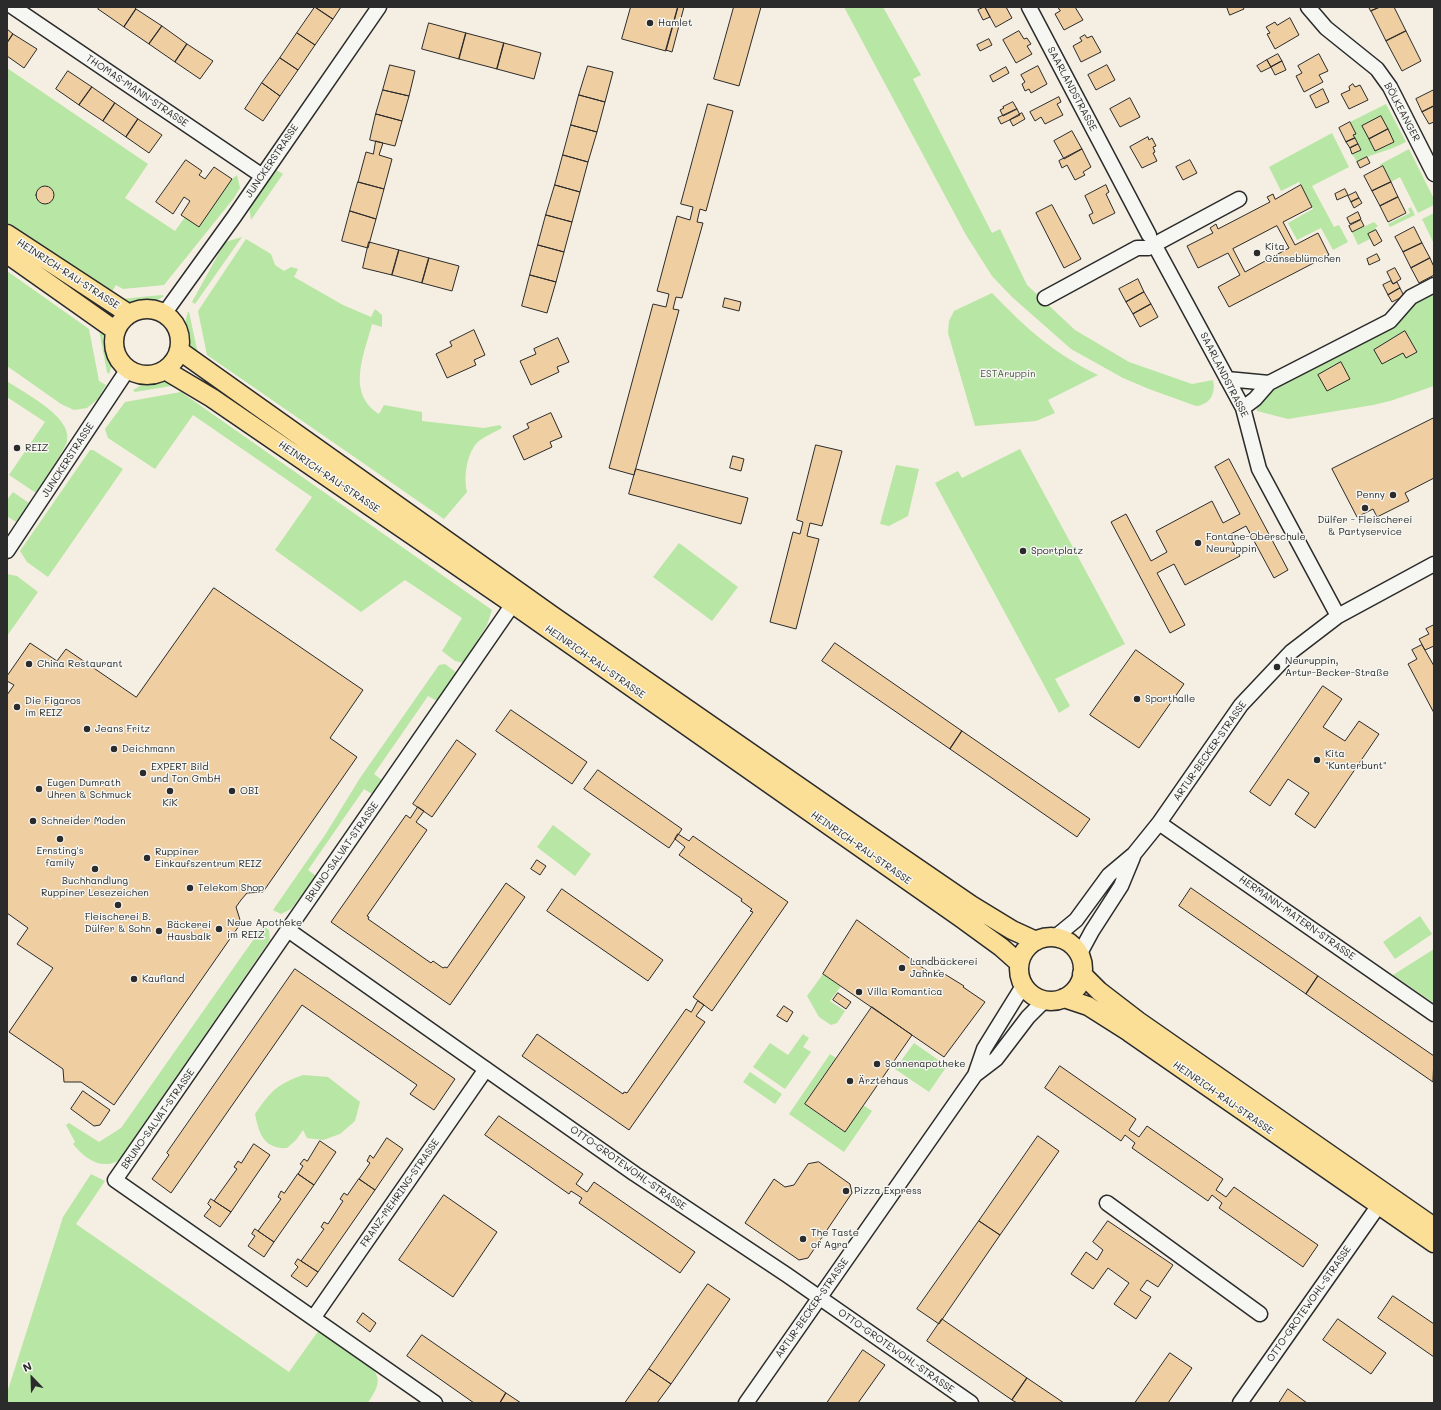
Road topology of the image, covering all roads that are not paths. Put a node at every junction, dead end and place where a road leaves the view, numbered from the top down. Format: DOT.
graph roads {
  1 [pos="379,7"];
  2 [pos="1029,7"];
  3 [pos="1308,7"];
  4 [pos="21,9"];
  5 [pos="1434,174"];
  6 [pos="261,175"];
  7 [pos="1239,199"];
  8 [pos="7,234"];
  9 [pos="1150,242"];
  10 [pos="7,254"];
  11 [pos="1434,285"];
  12 [pos="1045,298"];
  13 [pos="129,314"];
  14 [pos="164,314"];
  15 [pos="116,331"];
  16 [pos="180,351"];
  17 [pos="128,369"];
  18 [pos="165,370"];
  19 [pos="1227,379"];
  20 [pos="1269,383"];
  21 [pos="1243,408"];
  22 [pos="7,551"];
  23 [pos="1434,564"];
  24 [pos="513,604"];
  25 [pos="1338,616"];
  26 [pos="1159,823"];
  27 [pos="1134,854"];
  28 [pos="288,930"];
  29 [pos="1054,938"];
  30 [pos="1036,941"];
  31 [pos="1079,955"];
  32 [pos="1019,963"];
  33 [pos="1082,974"];
  34 [pos="1023,986"];
  35 [pos="1064,998"];
  36 [pos="1044,1001"];
  37 [pos="1434,1014"];
  38 [pos="486,1069"];
  39 [pos="975,1075"];
  40 [pos="1382,1200"];
  41 [pos="1107,1203"];
  42 [pos="1434,1227"];
  43 [pos="1434,1243"];
  44 [pos="819,1298"];
  45 [pos="1260,1314"];
  46 [pos="314,1317"];
  47 [pos="435,1403"];
  48 [pos="746,1403"];
  49 [pos="971,1403"];
  50 [pos="1240,1403"];
  1 -- 6 [label="street, JUNCKERSTRASSE"];
  2 -- 9 [label="street, SAARLANDSTRASSE"];
  3 -- 5 [label="street, BÖLKEANGER"];
  4 -- 6 [label="street, THOMAS-MANN-STRASSE"];
  6 -- 14 [label="street, JUNCKERSTRASSE"];
  7 -- 9 [label="street"];
  8 -- 13 [label="main road, HEINRICH-RAU-STRASSE"];
  9 -- 12 [label="street"];
  9 -- 19 [label="street, SAARLANDSTRASSE"];
  10 -- 15 [label="main road, HEINRICH-RAU-STRASSE"];
  11 -- 20 [label="street"];
  13 -- 14 [label="main road"];
  13 -- 15 [label="main road"];
  14 -- 16 [label="main road"];
  15 -- 17 [label="main road"];
  16 -- 18 [label="main road"];
  16 -- 30 [label="main road, HEINRICH-RAU-STRASSE"];
  17 -- 18 [label="main road"];
  17 -- 22 [label="street, JUNCKERSTRASSE"];
  18 -- 24 [label="main road, HEINRICH-RAU-STRASSE"];
  19 -- 20 [label="street"];
  19 -- 21 [label="street, SAARLANDSTRASSE"];
  20 -- 21 [label="street"];
  21 -- 25 [label="street, SAARLANDSTRASSE"];
  23 -- 25 [label="street, ARTUR-BECKER-STRASSE"];
  24 -- 28 [label="street, BRUNO-SALVAT-STRASSE"];
  24 -- 32 [label="main road, HEINRICH-RAU-STRASSE"];
  25 -- 26 [label="street, ARTUR-BECKER-STRASSE"];
  26 -- 27 [label="street, ARTUR-BECKER-STRASSE"];
  26 -- 37 [label="street, HERMANN-MATERN-STRASSE"];
  27 -- 29 [label="street, ARTUR-BECKER-STRASSE"];
  27 -- 31 [label="street, ARTUR-BECKER-STRASSE"];
  28 -- 38 [label="street, OTTO-GROTEWOHL-STRASSE"];
  28 -- 46 [label="street, BRUNO-SALVAT-STRASSE"];
  29 -- 30 [label="main road"];
  29 -- 31 [label="main road"];
  30 -- 32 [label="main road"];
  31 -- 33 [label="main road"];
  32 -- 34 [label="main road"];
  33 -- 35 [label="main road"];
  33 -- 40 [label="main road, HEINRICH-RAU-STRASSE"];
  34 -- 36 [label="main road"];
  34 -- 39 [label="street, ARTUR-BECKER-STRASSE"];
  35 -- 36 [label="main road"];
  35 -- 40 [label="main road, HEINRICH-RAU-STRASSE"];
  36 -- 39 [label="street, ARTUR-BECKER-STRASSE"];
  38 -- 44 [label="street, OTTO-GROTEWOHL-STRASSE"];
  38 -- 46 [label="street, FRANZ-MEHRING-STRASSE"];
  39 -- 44 [label="street, ARTUR-BECKER-STRASSE"];
  40 -- 42 [label="main road, HEINRICH-RAU-STRASSE"];
  40 -- 43 [label="main road, HEINRICH-RAU-STRASSE"];
  40 -- 50 [label="street, OTTO-GROTEWOHL-STRASSE"];
  41 -- 45 [label="street"];
  44 -- 48 [label="street, ARTUR-BECKER-STRASSE"];
  44 -- 49 [label="street, OTTO-GROTEWOHL-STRASSE"];
  46 -- 47 [label="street"];
}
